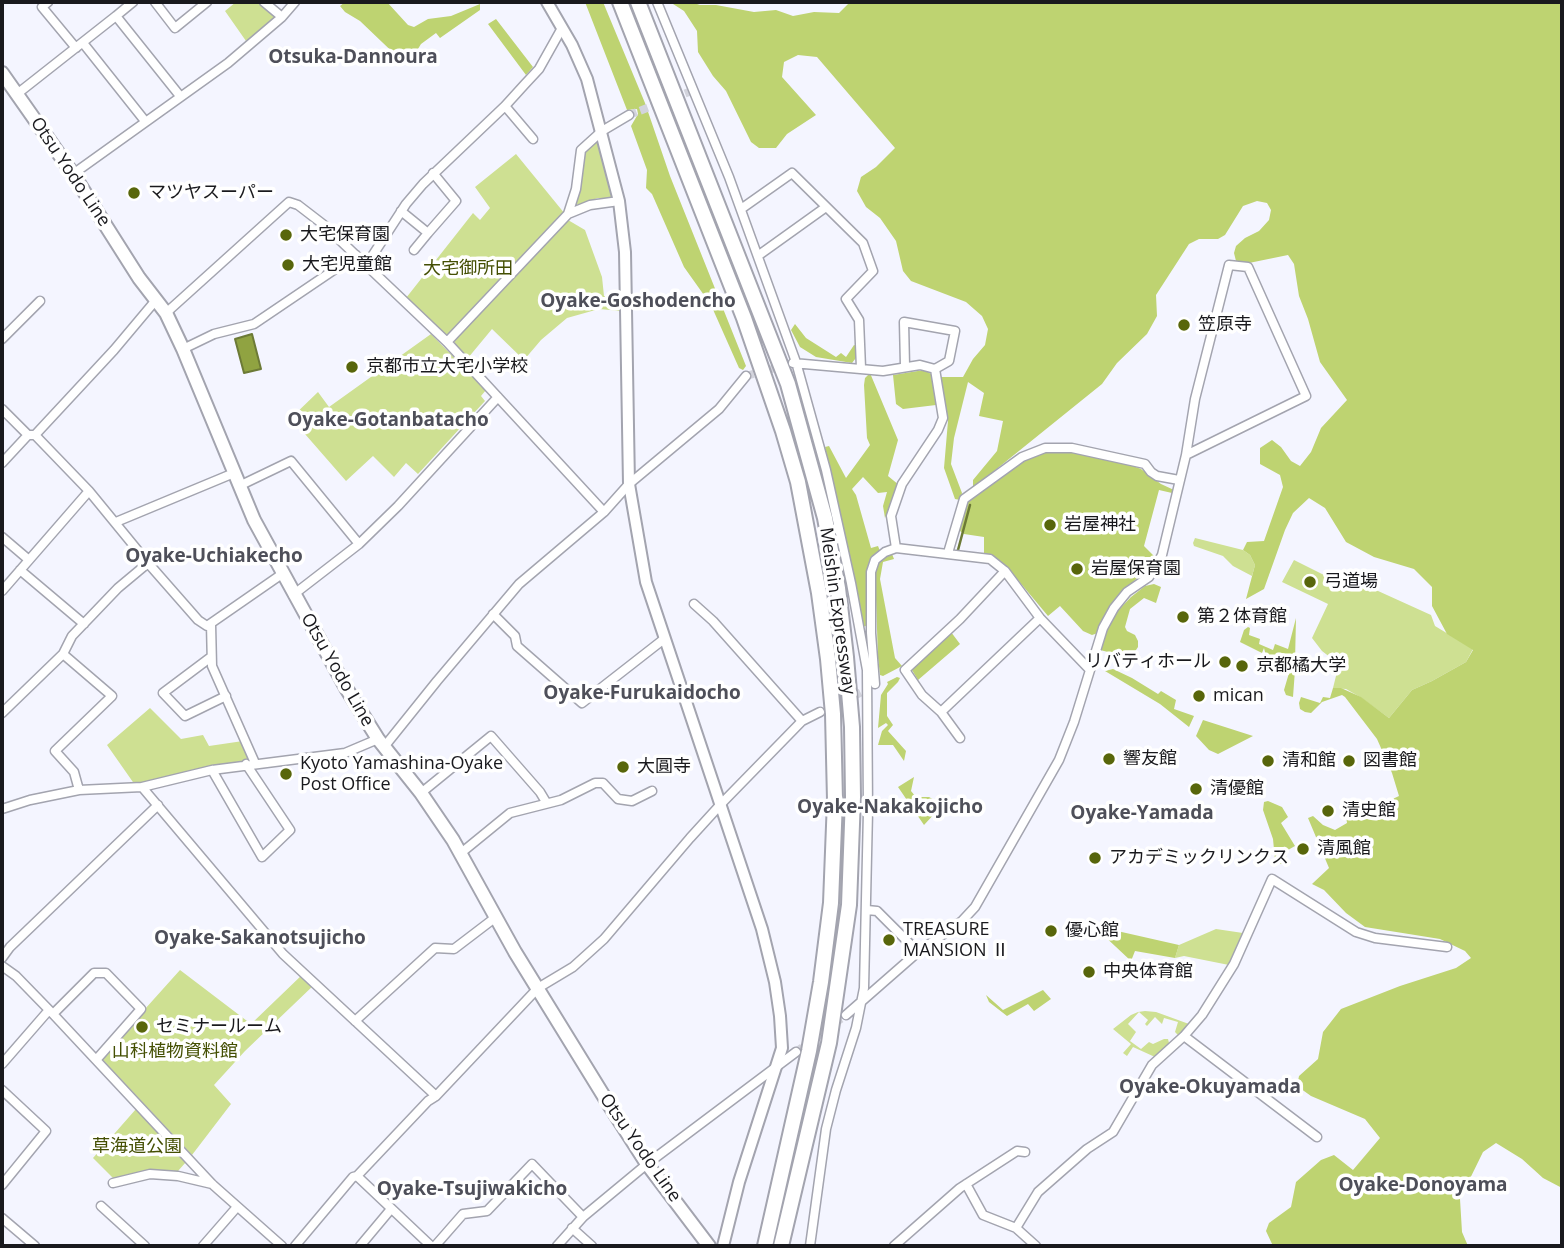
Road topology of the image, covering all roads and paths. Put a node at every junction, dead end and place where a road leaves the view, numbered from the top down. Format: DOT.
graph roads {
  1 [pos="48,2"];
  2 [pos="134,2"];
  3 [pos="155,2"];
  4 [pos="207,2"];
  5 [pos="264,2"];
  6 [pos="295,2"];
  7 [pos="547,2"];
  8 [pos="620,2"];
  9 [pos="638,2"];
  10 [pos="657,2"];
  11 [pos="116,16"];
  12 [pos="282,17"];
  13 [pos="562,28"];
  14 [pos="80,46"];
  15 [pos="2,74"];
  16 [pos="17,94"];
  17 [pos="180,96"];
  18 [pos="505,106"];
  19 [pos="629,115"];
  20 [pos="145,121"];
  21 [pos="602,131"];
  22 [pos="533,139"];
  23 [pos="433,173"];
  24 [pos="73,174"];
  25 [pos="619,201"];
  26 [pos="826,207"];
  27 [pos="741,209"];
  28 [pos="401,211"];
  29 [pos="568,214"];
  30 [pos="428,233"];
  31 [pos="414,250"];
  32 [pos="356,254"];
  33 [pos="759,255"];
  34 [pos="367,264"];
  35 [pos="156,300"];
  36 [pos="40,301"];
  37 [pos="166,313"];
  38 [pos="2,339"];
  39 [pos="447,342"];
  40 [pos="183,349"];
  41 [pos="795,363"];
  42 [pos="905,366"];
  43 [pos="861,368"];
  44 [pos="935,369"];
  45 [pos="746,376"];
  46 [pos="498,397"];
  47 [pos="2,409"];
  48 [pos="32,435"];
  49 [pos="1186,455"];
  50 [pos="2,463"];
  51 [pos="236,480"];
  52 [pos="1179,480"];
  53 [pos="629,484"];
  54 [pos="89,491"];
  55 [pos="604,512"];
  56 [pos="116,522"];
  57 [pos="2,537"];
  58 [pos="359,544"];
  59 [pos="896,548"];
  60 [pos="948,554"];
  61 [pos="29,560"];
  62 [pos="148,563"];
  63 [pos="20,570"];
  64 [pos="1005,571"];
  65 [pos="282,574"];
  66 [pos="2,591"];
  67 [pos="293,595"];
  68 [pos="694,604"];
  69 [pos="493,614"];
  70 [pos="1041,618"];
  71 [pos="84,624"];
  72 [pos="211,624"];
  73 [pos="664,639"];
  74 [pos="63,654"];
  75 [pos="211,657"];
  76 [pos="1090,670"];
  77 [pos="872,687"];
  78 [pos="226,696"];
  79 [pos="820,712"];
  80 [pos="941,712"];
  81 [pos="2,713"];
  82 [pos="802,721"];
  83 [pos="960,738"];
  84 [pos="381,743"];
  85 [pos="251,764"];
  86 [pos="212,770"];
  87 [pos="142,787"];
  88 [pos="79,790"];
  89 [pos="652,791"];
  90 [pos="421,793"];
  91 [pos="546,802"];
  92 [pos="721,804"];
  93 [pos="158,805"];
  94 [pos="2,809"];
  95 [pos="461,853"];
  96 [pos="867,910"];
  97 [pos="496,917"];
  98 [pos="1447,947"];
  99 [pos="918,952"];
  100 [pos="2,958"];
  101 [pos="2,966"];
  102 [pos="538,988"];
  103 [pos="862,1001"];
  104 [pos="51,1012"];
  105 [pos="846,1014"];
  106 [pos="355,1021"];
  107 [pos="1184,1037"];
  108 [pos="796,1052"];
  109 [pos="96,1060"];
  110 [pos="2,1064"];
  111 [pos="775,1068"];
  112 [pos="2,1090"];
  113 [pos="436,1096"];
  114 [pos="1317,1137"];
  115 [pos="1026,1152"];
  116 [pos="647,1164"];
  117 [pos="357,1176"];
  118 [pos="113,1183"];
  119 [pos="212,1184"];
  120 [pos="966,1184"];
  121 [pos="2,1185"];
  122 [pos="101,1206"];
  123 [pos="237,1207"];
  124 [pos="391,1209"];
  125 [pos="583,1217"];
  126 [pos="2,1218"];
  127 [pos="572,1228"];
  128 [pos="1016,1228"];
  129 [pos="35,1246"];
  130 [pos="145,1246"];
  131 [pos="203,1246"];
  132 [pos="282,1246"];
  133 [pos="295,1246"];
  134 [pos="360,1246"];
  135 [pos="433,1246"];
  136 [pos="558,1246"];
  137 [pos="592,1246"];
  138 [pos="709,1246"];
  139 [pos="723,1246"];
  140 [pos="765,1246"];
  141 [pos="781,1246"];
  142 [pos="810,1246"];
  143 [pos="894,1246"];
  144 [pos="1035,1246"];
  1 -- 14 [label="street"];
  2 -- 11 [label="street"];
  3 -- 4 [label="street"];
  5 -- 12 [label="street"];
  6 -- 12 [label="street"];
  7 -- 13 [label="street"];
  8 -- 140 [label="highway, Meishin Expressway"];
  9 -- 141 [label="highway, Meishin Expressway"];
  10 -- 27 [label="street"];
  11 -- 14 [label="street"];
  11 -- 17 [label="street"];
  12 -- 17 [label="street"];
  13 -- 18 [label="street"];
  13 -- 21 [label="street"];
  14 -- 16 [label="street"];
  14 -- 20 [label="street"];
  15 -- 16 [label="main road, Otsu Yodo Line"];
  16 -- 24 [label="main road, Otsu Yodo Line"];
  17 -- 20 [label="street"];
  18 -- 22 [label="street"];
  18 -- 23 [label="street"];
  19 -- 21 [label="street"];
  20 -- 24 [label="street"];
  21 -- 25 [label="street"];
  21 -- 29 [label="street"];
  23 -- 28 [label="street"];
  23 -- 30 [label="street"];
  24 -- 35 [label="main road, Otsu Yodo Line"];
  25 -- 29 [label="street"];
  25 -- 53 [label="street"];
  26 -- 27 [label="street"];
  26 -- 33 [label="street"];
  26 -- 43 [label="street"];
  27 -- 33 [label="street"];
  28 -- 30 [label="street"];
  28 -- 34 [label="street"];
  29 -- 39 [label="street"];
  30 -- 31 [label="street"];
  32 -- 34 [label="street"];
  32 -- 37 [label="street"];
  32 -- 40 [label="street"];
  33 -- 41 [label="street"];
  34 -- 39 [label="street"];
  35 -- 37 [label="main road, Otsu Yodo Line"];
  35 -- 48 [label="street"];
  36 -- 38 [label="street"];
  37 -- 40 [label="main road, Otsu Yodo Line"];
  39 -- 46 [label="street"];
  40 -- 51 [label="main road, Otsu Yodo Line"];
  41 -- 43 [label="street"];
  41 -- 77 [label="street"];
  42 -- 43 [label="street"];
  42 -- 44 [label="street"];
  42 -- 44 [label="street"];
  44 -- 59 [label="street"];
  45 -- 53 [label="street"];
  46 -- 55 [label="street"];
  46 -- 58 [label="street"];
  47 -- 48 [label="street"];
  48 -- 50 [label="street"];
  48 -- 54 [label="street"];
  49 -- 49 [label="street"];
  49 -- 52 [label="street"];
  51 -- 56 [label="street"];
  51 -- 58 [label="street"];
  51 -- 65 [label="main road, Otsu Yodo Line"];
  52 -- 60 [label="street"];
  52 -- 76 [label="street"];
  53 -- 55 [label="street"];
  53 -- 73 [label="street"];
  54 -- 56 [label="street"];
  54 -- 61 [label="street"];
  55 -- 69 [label="street"];
  56 -- 62 [label="street"];
  57 -- 61 [label="street"];
  58 -- 67 [label="street"];
  59 -- 60 [label="street"];
  59 -- 77 [label="street"];
  60 -- 64 [label="street"];
  61 -- 63 [label="street"];
  62 -- 71 [label="street"];
  62 -- 72 [label="street"];
  63 -- 66 [label="street"];
  63 -- 71 [label="street"];
  64 -- 70 [label="street"];
  64 -- 80 [label="street"];
  65 -- 67 [label="main road, Otsu Yodo Line"];
  65 -- 72 [label="street"];
  67 -- 84 [label="main road, Otsu Yodo Line"];
  68 -- 82 [label="street"];
  69 -- 73 [label="street"];
  69 -- 84 [label="street"];
  70 -- 76 [label="street"];
  70 -- 80 [label="street"];
  71 -- 74 [label="street"];
  72 -- 75 [label="street"];
  73 -- 92 [label="street"];
  74 -- 81 [label="street"];
  74 -- 88 [label="street"];
  75 -- 78 [label="street"];
  75 -- 78 [label="street"];
  76 -- 99 [label="street"];
  77 -- 96 [label="street"];
  78 -- 85 [label="street"];
  79 -- 82 [label="street"];
  80 -- 83 [label="street"];
  82 -- 92 [label="street"];
  84 -- 85 [label="street"];
  84 -- 90 [label="main road, Otsu Yodo Line"];
  85 -- 86 [label="street"];
  85 -- 86 [label="street"];
  86 -- 87 [label="street"];
  87 -- 88 [label="street"];
  87 -- 93 [label="street"];
  88 -- 94 [label="street"];
  89 -- 91 [label="street"];
  90 -- 91 [label="street"];
  90 -- 95 [label="main road, Otsu Yodo Line"];
  91 -- 95 [label="street"];
  92 -- 102 [label="street"];
  92 -- 111 [label="street"];
  93 -- 100 [label="street"];
  93 -- 106 [label="street"];
  95 -- 97 [label="main road, Otsu Yodo Line"];
  96 -- 99 [label="street"];
  96 -- 103 [label="street"];
  97 -- 102 [label="main road, Otsu Yodo Line"];
  97 -- 106 [label="street"];
  98 -- 107 [label="street"];
  99 -- 103 [label="street"];
  101 -- 104 [label="street"];
  102 -- 113 [label="street"];
  102 -- 116 [label="main road, Otsu Yodo Line"];
  103 -- 105 [label="street"];
  103 -- 142 [label="street"];
  104 -- 109 [label="street"];
  104 -- 109 [label="street"];
  104 -- 110 [label="street"];
  106 -- 113 [label="street"];
  107 -- 114 [label="street"];
  107 -- 128 [label="street"];
  108 -- 111 [label="street"];
  109 -- 119 [label="street"];
  111 -- 116 [label="street"];
  111 -- 139 [label="street"];
  112 -- 121 [label="street"];
  113 -- 117 [label="street"];
  115 -- 120 [label="street"];
  116 -- 125 [label="street"];
  116 -- 138 [label="main road, Otsu Yodo Line"];
  117 -- 124 [label="street"];
  117 -- 133 [label="street"];
  118 -- 119 [label="street"];
  119 -- 123 [label="street"];
  120 -- 128 [label="street"];
  120 -- 143 [label="street"];
  122 -- 130 [label="street"];
  123 -- 131 [label="street"];
  123 -- 132 [label="street"];
  124 -- 134 [label="street"];
  124 -- 135 [label="street"];
  125 -- 127 [label="street"];
  125 -- 135 [label="street"];
  126 -- 129 [label="street"];
  127 -- 136 [label="street"];
  127 -- 137 [label="street"];
  128 -- 144 [label="street"];
}
